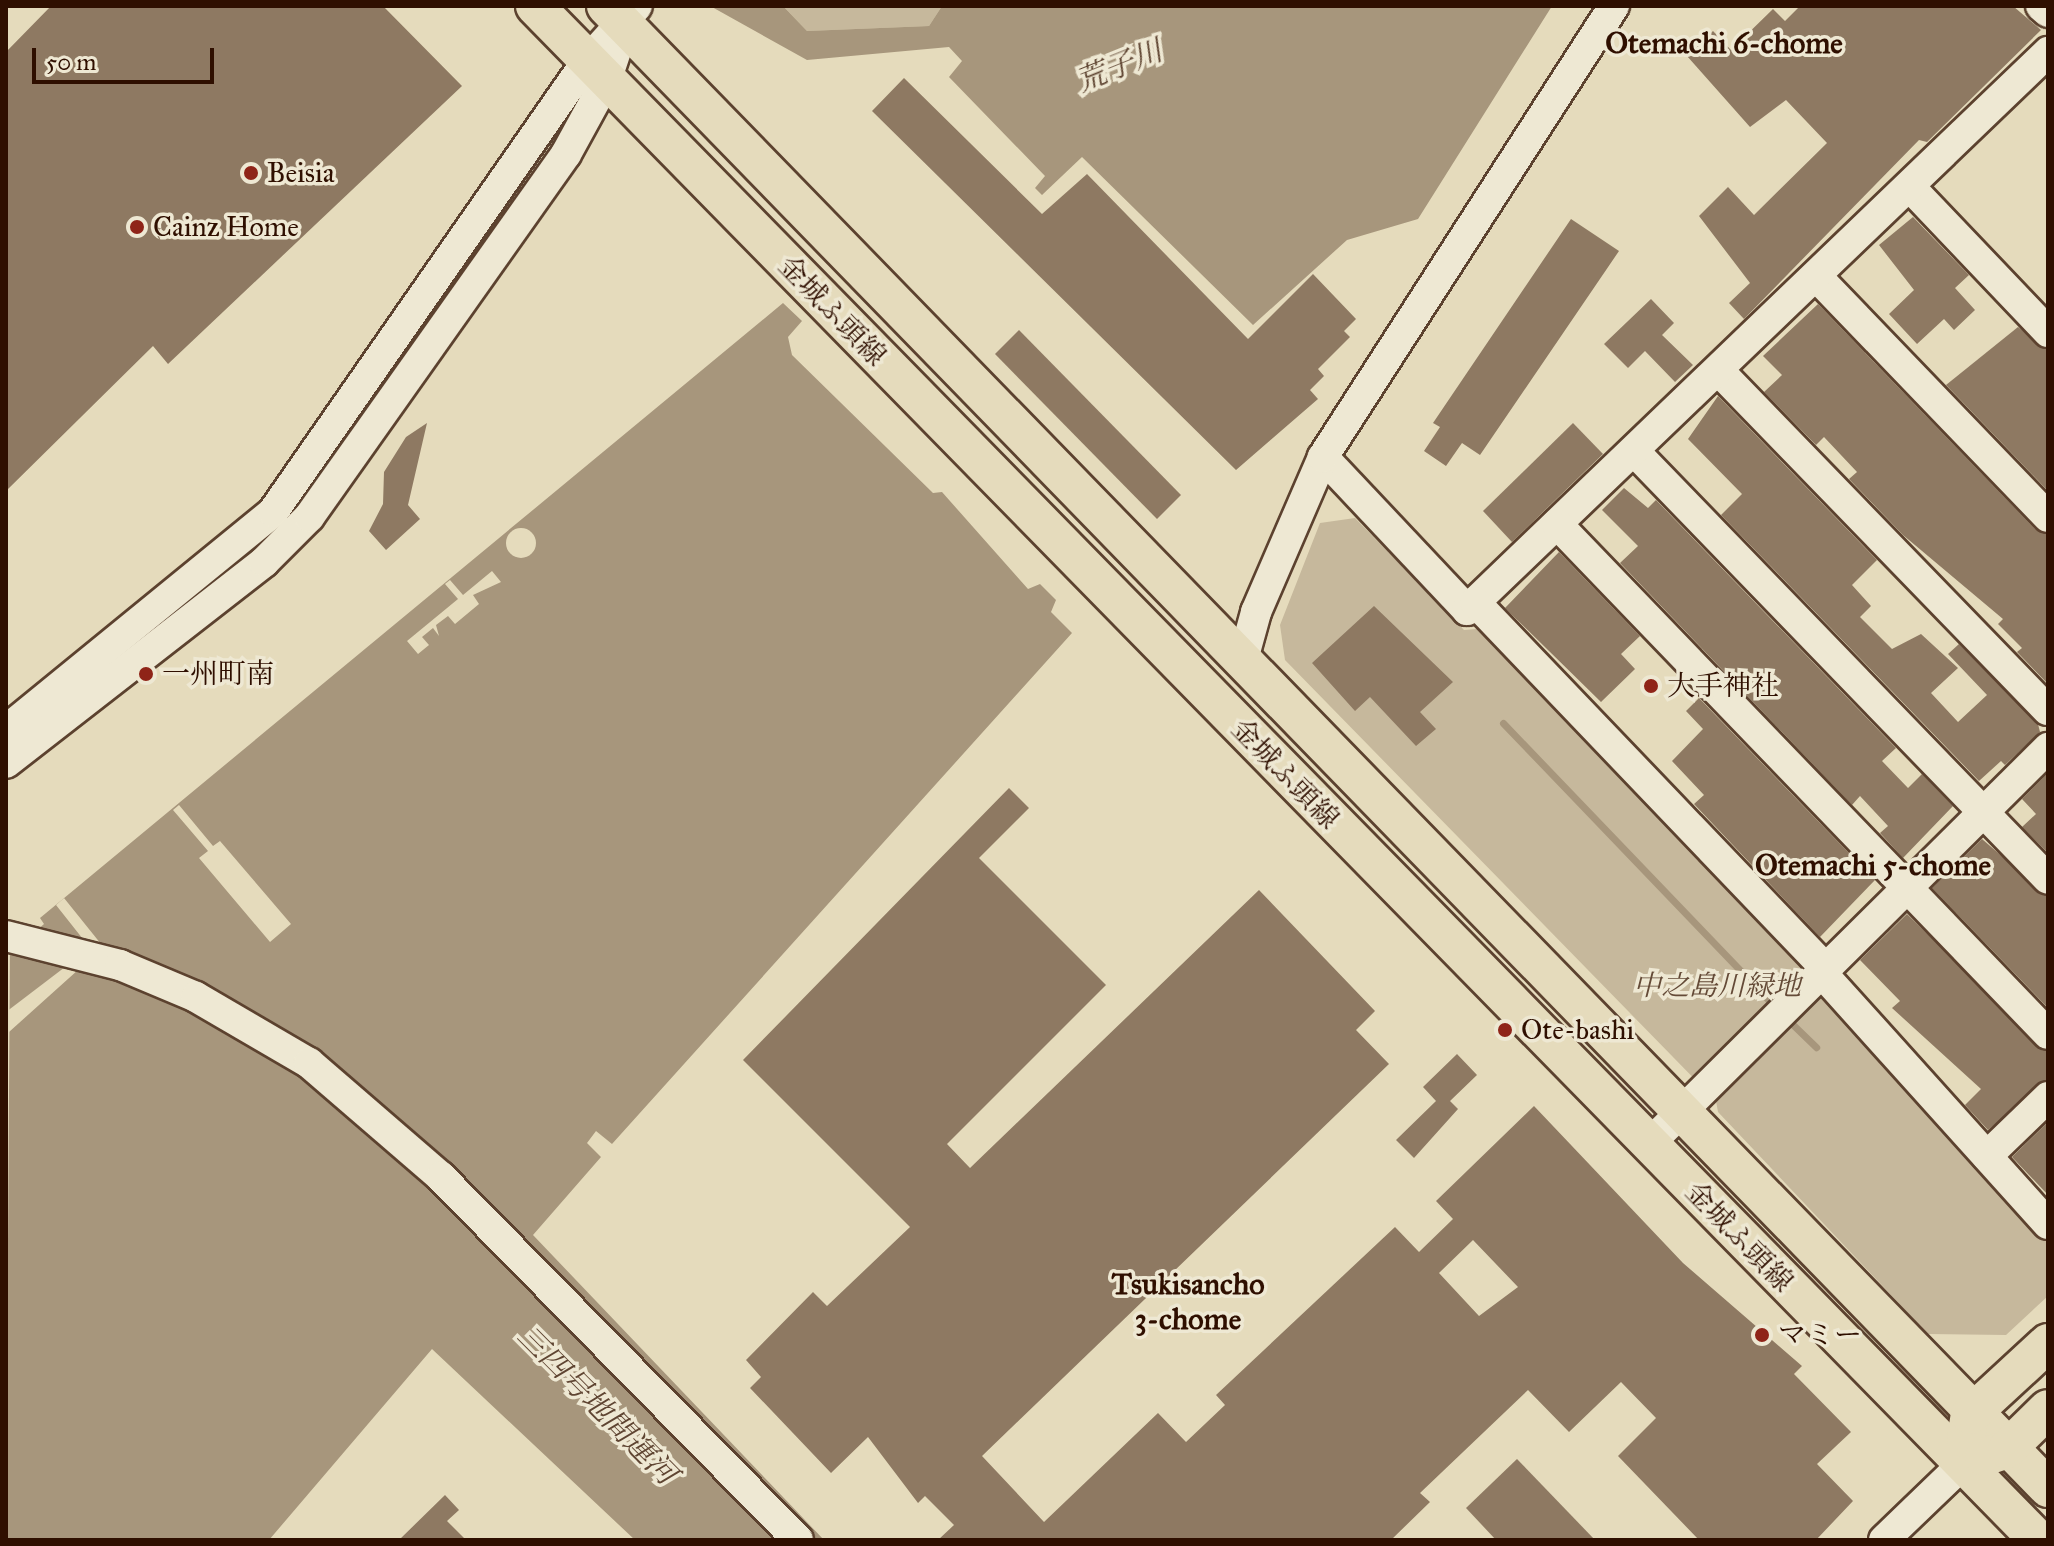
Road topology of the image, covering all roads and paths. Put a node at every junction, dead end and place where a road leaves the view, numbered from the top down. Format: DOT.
graph roads {
  1 [pos="535,6"];
  2 [pos="1614,6"];
  3 [pos="2041,6"];
  4 [pos="623,12"];
  5 [pos="2048,12"];
  6 [pos="2048,52"];
  7 [pos="596,71"];
  8 [pos="1911,188"];
  9 [pos="1817,277"];
  10 [pos="2048,332"];
  11 [pos="1719,371"];
  12 [pos="1634,451"];
  13 [pos="1323,457"];
  14 [pos="2048,517"];
  15 [pos="1557,524"];
  16 [pos="1475,602"];
  17 [pos="1242,663"];
  18 [pos="2048,710"];
  19 [pos="6,730"];
  20 [pos="2048,748"];
  21 [pos="6,763"];
  22 [pos="1984,812"];
  23 [pos="2048,879"];
  24 [pos="1909,886"];
  25 [pos="6,936"];
  26 [pos="1816,976"];
  27 [pos="2048,1034"];
  28 [pos="2048,1097"];
  29 [pos="1679,1112"];
  30 [pos="1648,1145"];
  31 [pos="1987,1156"];
  32 [pos="2048,1224"];
  33 [pos="2048,1343"];
  34 [pos="2048,1409"];
  35 [pos="1970,1415"];
  36 [pos="2007,1449"];
  37 [pos="1962,1465"];
  38 [pos="2048,1488"];
  39 [pos="798,1540"];
  40 [pos="1884,1540"];
  41 [pos="2038,1540"];
  1 -- 7 [label="main road, 金城ふ頭線"];
  2 -- 13 [label="street"];
  3 -- 5 [label="street"];
  4 -- 7 [label="street"];
  4 -- 17 [label="main road, 金城ふ頭線"];
  6 -- 8 [label="street"];
  7 -- 19 [label="street"];
  7 -- 21 [label="street"];
  7 -- 30 [label="main road, 金城ふ頭線"];
  8 -- 9 [label="street"];
  8 -- 10 [label="street"];
  9 -- 11 [label="street"];
  9 -- 14 [label="street"];
  11 -- 12 [label="street"];
  11 -- 18 [label="street"];
  12 -- 15 [label="street"];
  12 -- 22 [label="street"];
  13 -- 16 [label="street"];
  13 -- 17 [label="street"];
  15 -- 16 [label="street"];
  15 -- 24 [label="street"];
  16 -- 26 [label="street"];
  17 -- 29 [label="main road, 金城ふ頭線"];
  20 -- 22 [label="street"];
  22 -- 23 [label="street"];
  22 -- 24 [label="street"];
  24 -- 26 [label="street"];
  24 -- 27 [label="street"];
  25 -- 39 [label="street"];
  26 -- 29 [label="street"];
  26 -- 31 [label="street"];
  28 -- 31 [label="street"];
  29 -- 30 [label="street"];
  29 -- 35 [label="main road, 金城ふ頭線"];
  30 -- 37 [label="main road, 金城ふ頭線"];
  31 -- 32 [label="street"];
  33 -- 35 [label="main road"];
  34 -- 36 [label="main road"];
  35 -- 36 [label="main road, 金城ふ頭線"];
  35 -- 37 [label="main road"];
  36 -- 37 [label="main road"];
  36 -- 38 [label="main road, 金城ふ頭線"];
  37 -- 40 [label="street"];
  37 -- 41 [label="main road, 金城ふ頭線"];
}
